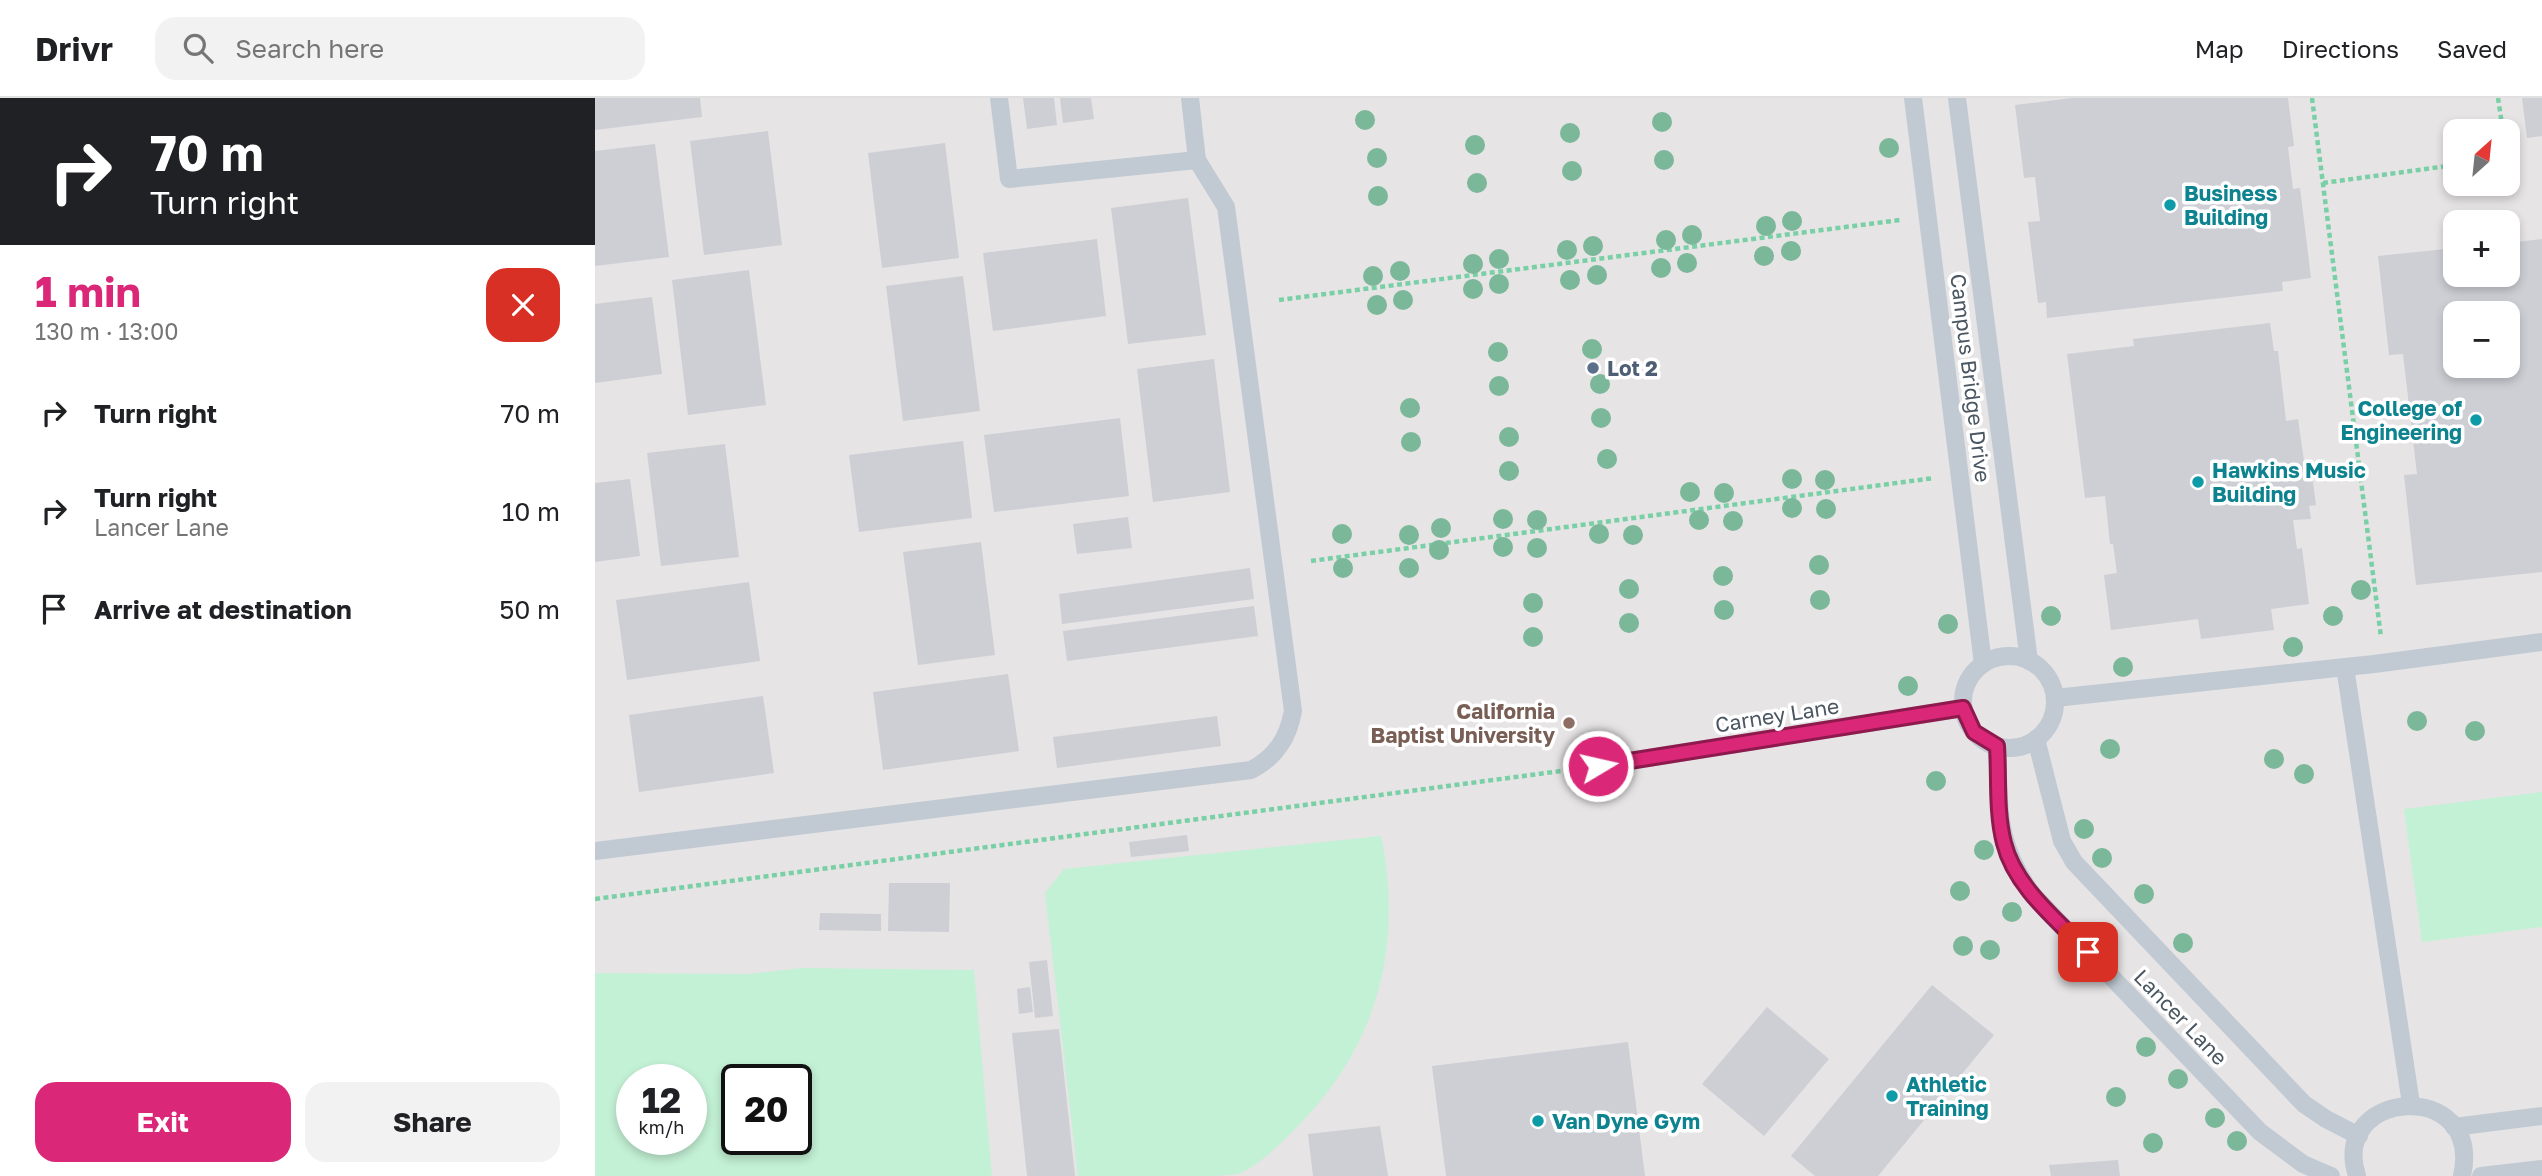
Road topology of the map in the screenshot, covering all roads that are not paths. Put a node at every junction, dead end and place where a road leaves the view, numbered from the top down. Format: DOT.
graph roads {
  1 [pos="999,98"];
  2 [pos="1190,98"];
  3 [pos="1913,98"];
  4 [pos="1957,98"];
  5 [pos="1197,160"];
  6 [pos="2542,642"];
  7 [pos="2029,660"];
  8 [pos="1983,664"];
  9 [pos="2345,667"];
  10 [pos="2055,698"];
  11 [pos="1963,708"];
  12 [pos="2036,739"];
  13 [pos="1997,746"];
  14 [pos="1598,766"];
  15 [pos="595,851"];
  16 [pos="2411,1104"];
  17 [pos="2542,1116"];
  18 [pos="2454,1127"];
  19 [pos="2359,1136"];
  20 [pos="2542,1169"];
  21 [pos="2331,1176"];
  22 [pos="2357,1176"];
  23 [pos="2462,1176"];
  24 [pos="2481,1176"];
  1 -- 5 [label="lane"];
  2 -- 5 [label="lane"];
  3 -- 8 [label="lane, Campus Bridge Drive"];
  4 -- 7 [label="lane, Campus Bridge Drive"];
  5 -- 15 [label="lane"];
  6 -- 9 [label="lane"];
  7 -- 8 [label="lane"];
  7 -- 10 [label="lane"];
  8 -- 11 [label="lane"];
  9 -- 10 [label="lane"];
  9 -- 16 [label="lane"];
  10 -- 12 [label="lane"];
  11 -- 13 [label="lane"];
  11 -- 14 [label="lane, Carney Lane"];
  12 -- 13 [label="lane"];
  12 -- 19 [label="lane, Lancer Lane"];
  13 -- 21 [label="lane, Lancer Lane"];
  16 -- 18 [label="lane"];
  16 -- 19 [label="lane"];
  17 -- 18 [label="lane"];
  18 -- 23 [label="lane"];
  19 -- 22 [label="lane"];
  20 -- 24 [label="lane"];
}
